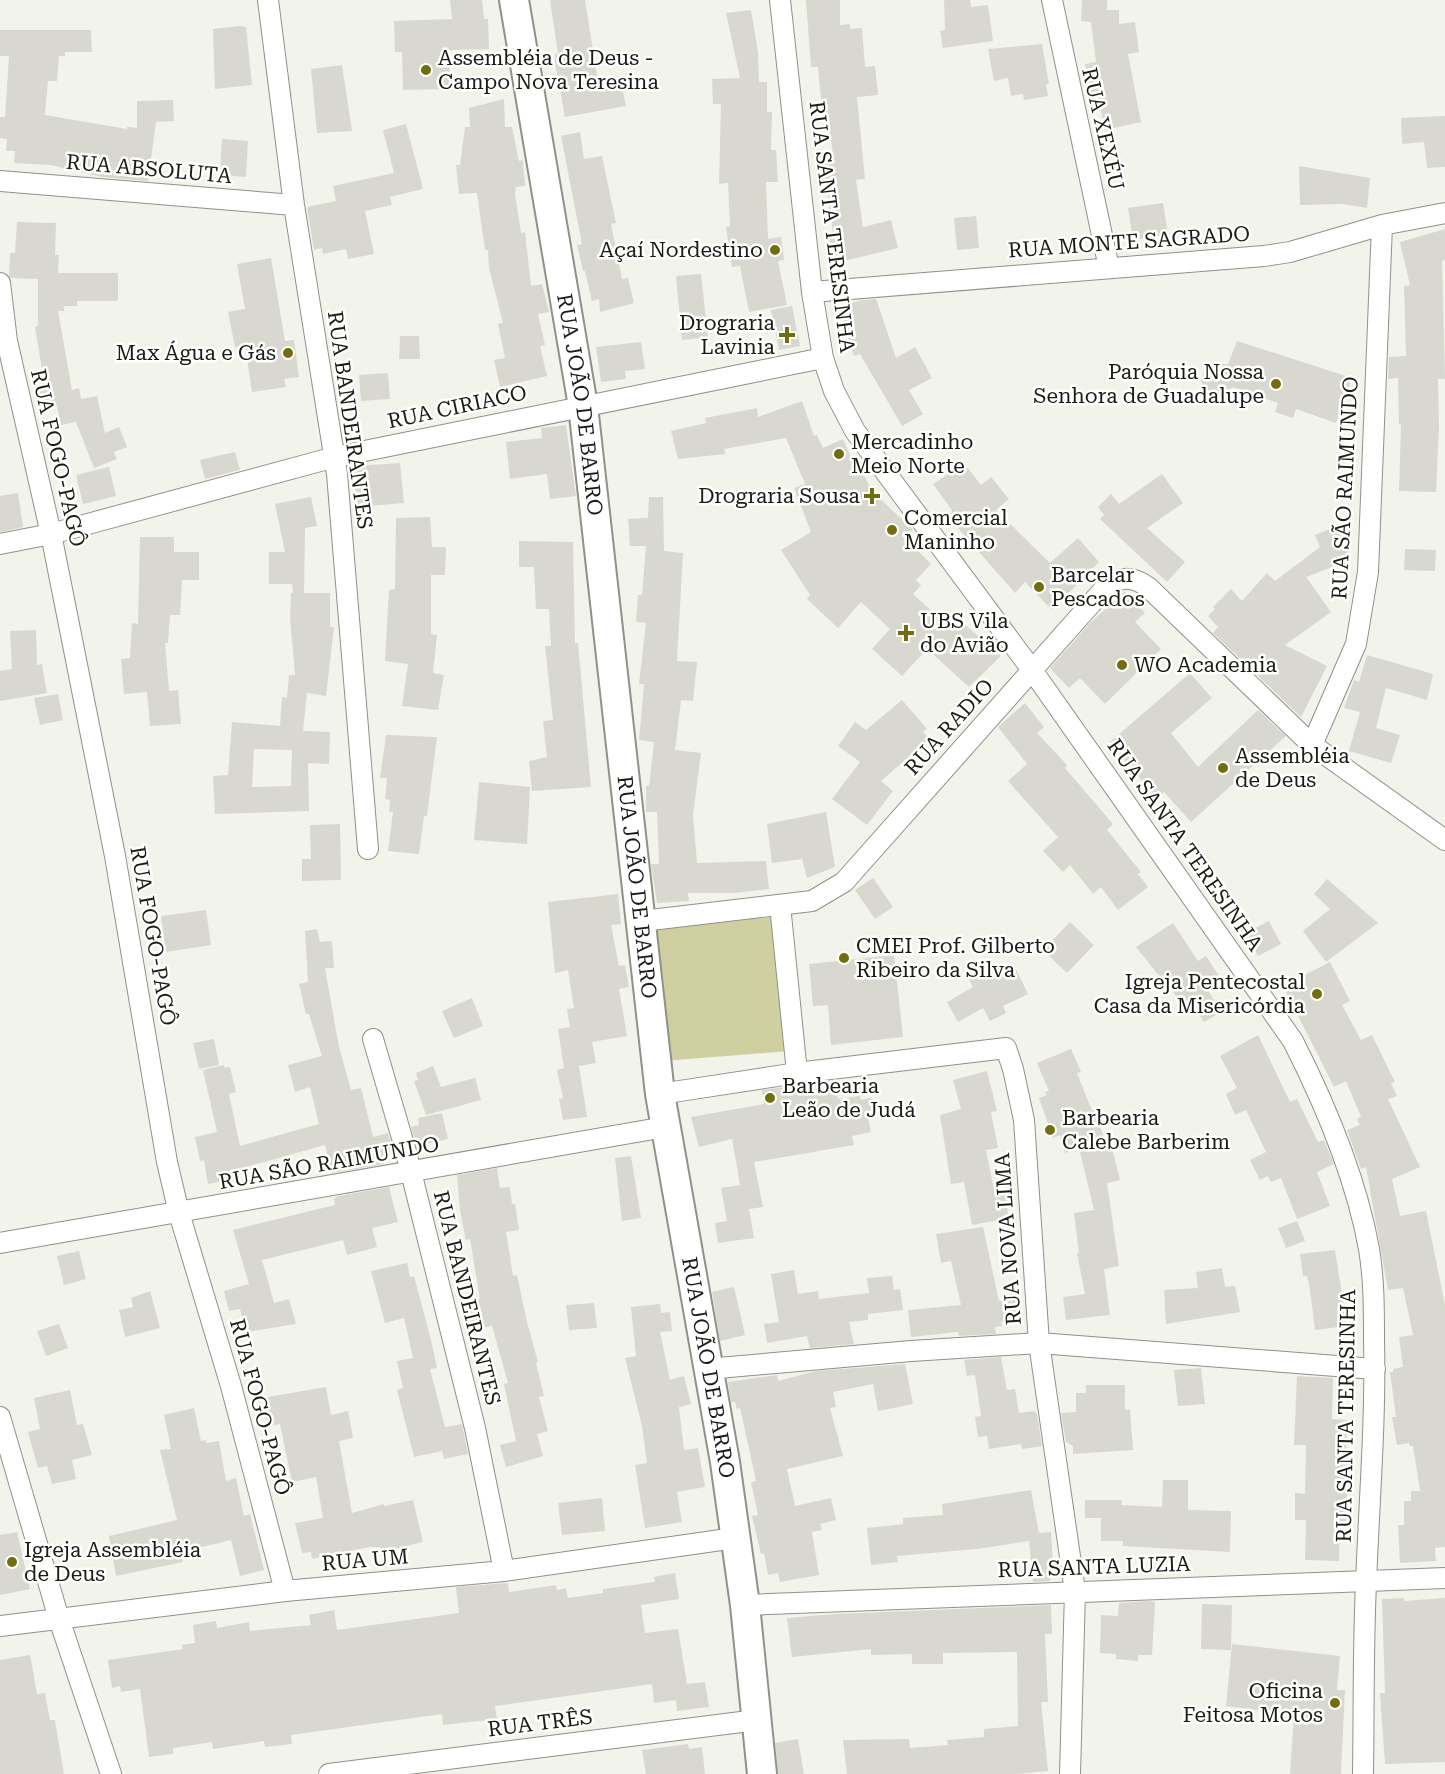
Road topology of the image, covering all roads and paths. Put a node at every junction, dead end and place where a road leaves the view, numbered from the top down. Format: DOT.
graph roads {
  1 [pos="268,0"];
  2 [pos="514,0"];
  3 [pos="780,0"];
  4 [pos="1052,0"];
  5 [pos="0,181"];
  6 [pos="294,205"];
  7 [pos="1445,213"];
  8 [pos="1382,225"];
  9 [pos="1110,268"];
  10 [pos="0,283"];
  11 [pos="812,292"];
  12 [pos="3,342"];
  13 [pos="823,358"];
  14 [pos="583,406"];
  15 [pos="335,457"];
  16 [pos="51,534"];
  17 [pos="0,544"];
  18 [pos="1032,670"];
  19 [pos="1312,745"];
  20 [pos="1445,840"];
  21 [pos="368,849"];
  22 [pos="780,905"];
  23 [pos="642,921"];
  24 [pos="373,1039"];
  25 [pos="797,1073"];
  26 [pos="660,1094"];
  27 [pos="665,1127"];
  28 [pos="411,1173"];
  29 [pos="178,1213"];
  30 [pos="0,1243"];
  31 [pos="1039,1343"];
  32 [pos="707,1369"];
  33 [pos="1375,1369"];
  34 [pos="0,1417"];
  35 [pos="735,1538"];
  36 [pos="504,1571"];
  37 [pos="1445,1578"];
  38 [pos="1366,1583"];
  39 [pos="1074,1591"];
  40 [pos="285,1592"];
  41 [pos="745,1605"];
  42 [pos="59,1619"];
  43 [pos="0,1626"];
  44 [pos="757,1720"];
  45 [pos="111,1774"];
  46 [pos="330,1774"];
  47 [pos="762,1774"];
  48 [pos="1070,1774"];
  49 [pos="1363,1774"];
  1 -- 6 [label="street, RUA BANDEIRANTES"];
  2 -- 14 [label="street, RUA JOÃO DE BARRO"];
  3 -- 11 [label="street, RUA SANTA TERESINHA"];
  4 -- 9 [label="street, RUA XEXÉU"];
  5 -- 6 [label="street, RUA ABSOLUTA"];
  6 -- 15 [label="street, RUA BANDEIRANTES"];
  7 -- 8 [label="street, RUA MONTE SAGRADO"];
  8 -- 9 [label="street, RUA MONTE SAGRADO"];
  8 -- 19 [label="street, RUA SÃO RAIMUNDO"];
  9 -- 11 [label="street, RUA MONTE SAGRADO"];
  10 -- 12 [label="street, RUA FOGO-PAGÔ"];
  11 -- 13 [label="street, RUA SANTA TERESINHA"];
  12 -- 16 [label="street, RUA FOGO-PAGÔ"];
  13 -- 14 [label="street, RUA CIRIACO"];
  13 -- 18 [label="street, RUA SANTA TERESINHA"];
  14 -- 15 [label="street, RUA CIRIACO"];
  14 -- 23 [label="street, RUA JOÃO DE BARRO"];
  15 -- 16 [label="street, RUA CIRIACO"];
  15 -- 21 [label="street, RUA BANDEIRANTES"];
  16 -- 17 [label="street, RUA CIRIACO"];
  16 -- 29 [label="street, RUA FOGO-PAGÔ"];
  18 -- 19 [label="street, RUA RADIO"];
  18 -- 22 [label="street, RUA RADIO"];
  18 -- 33 [label="street, RUA SANTA TERESINHA"];
  19 -- 20 [label="street, RUA RADIO"];
  22 -- 23 [label="street, RUA RADIO"];
  22 -- 25 [label="street"];
  23 -- 26 [label="street, RUA JOÃO DE BARRO"];
  24 -- 28 [label="street, RUA BANDEIRANTES"];
  25 -- 26 [label="street, RUA NOVA LIMA"];
  25 -- 31 [label="street, RUA NOVA LIMA"];
  26 -- 27 [label="street, RUA JOÃO DE BARRO"];
  27 -- 28 [label="street, RUA SÃO RAIMUNDO"];
  27 -- 32 [label="street, RUA JOÃO DE BARRO"];
  28 -- 29 [label="street, RUA SÃO RAIMUNDO"];
  28 -- 36 [label="street, RUA BANDEIRANTES"];
  29 -- 30 [label="street, RUA SÃO RAIMUNDO"];
  29 -- 40 [label="street, RUA FOGO-PAGÔ"];
  31 -- 32 [label="street"];
  31 -- 33 [label="street"];
  31 -- 39 [label="street, RUA NOVA LIMA"];
  32 -- 35 [label="street, RUA JOÃO DE BARRO"];
  33 -- 38 [label="street, RUA SANTA TERESINHA"];
  34 -- 42 [label="street"];
  35 -- 36 [label="street, RUA UM"];
  35 -- 41 [label="street, RUA JOÃO DE BARRO"];
  36 -- 40 [label="street, RUA UM"];
  37 -- 38 [label="street, RUA SANTA LUZIA"];
  38 -- 39 [label="street, RUA SANTA LUZIA"];
  38 -- 49 [label="street, RUA SANTA TERESINHA"];
  39 -- 41 [label="street, RUA SANTA LUZIA"];
  39 -- 48 [label="street, RUA NOVA LIMA"];
  40 -- 42 [label="street, RUA UM"];
  41 -- 44 [label="street, RUA JOÃO DE BARRO"];
  42 -- 43 [label="street, RUA UM"];
  42 -- 45 [label="street"];
  44 -- 46 [label="street, RUA TRÊS"];
  44 -- 47 [label="street, RUA JOÃO DE BARRO"];
}
